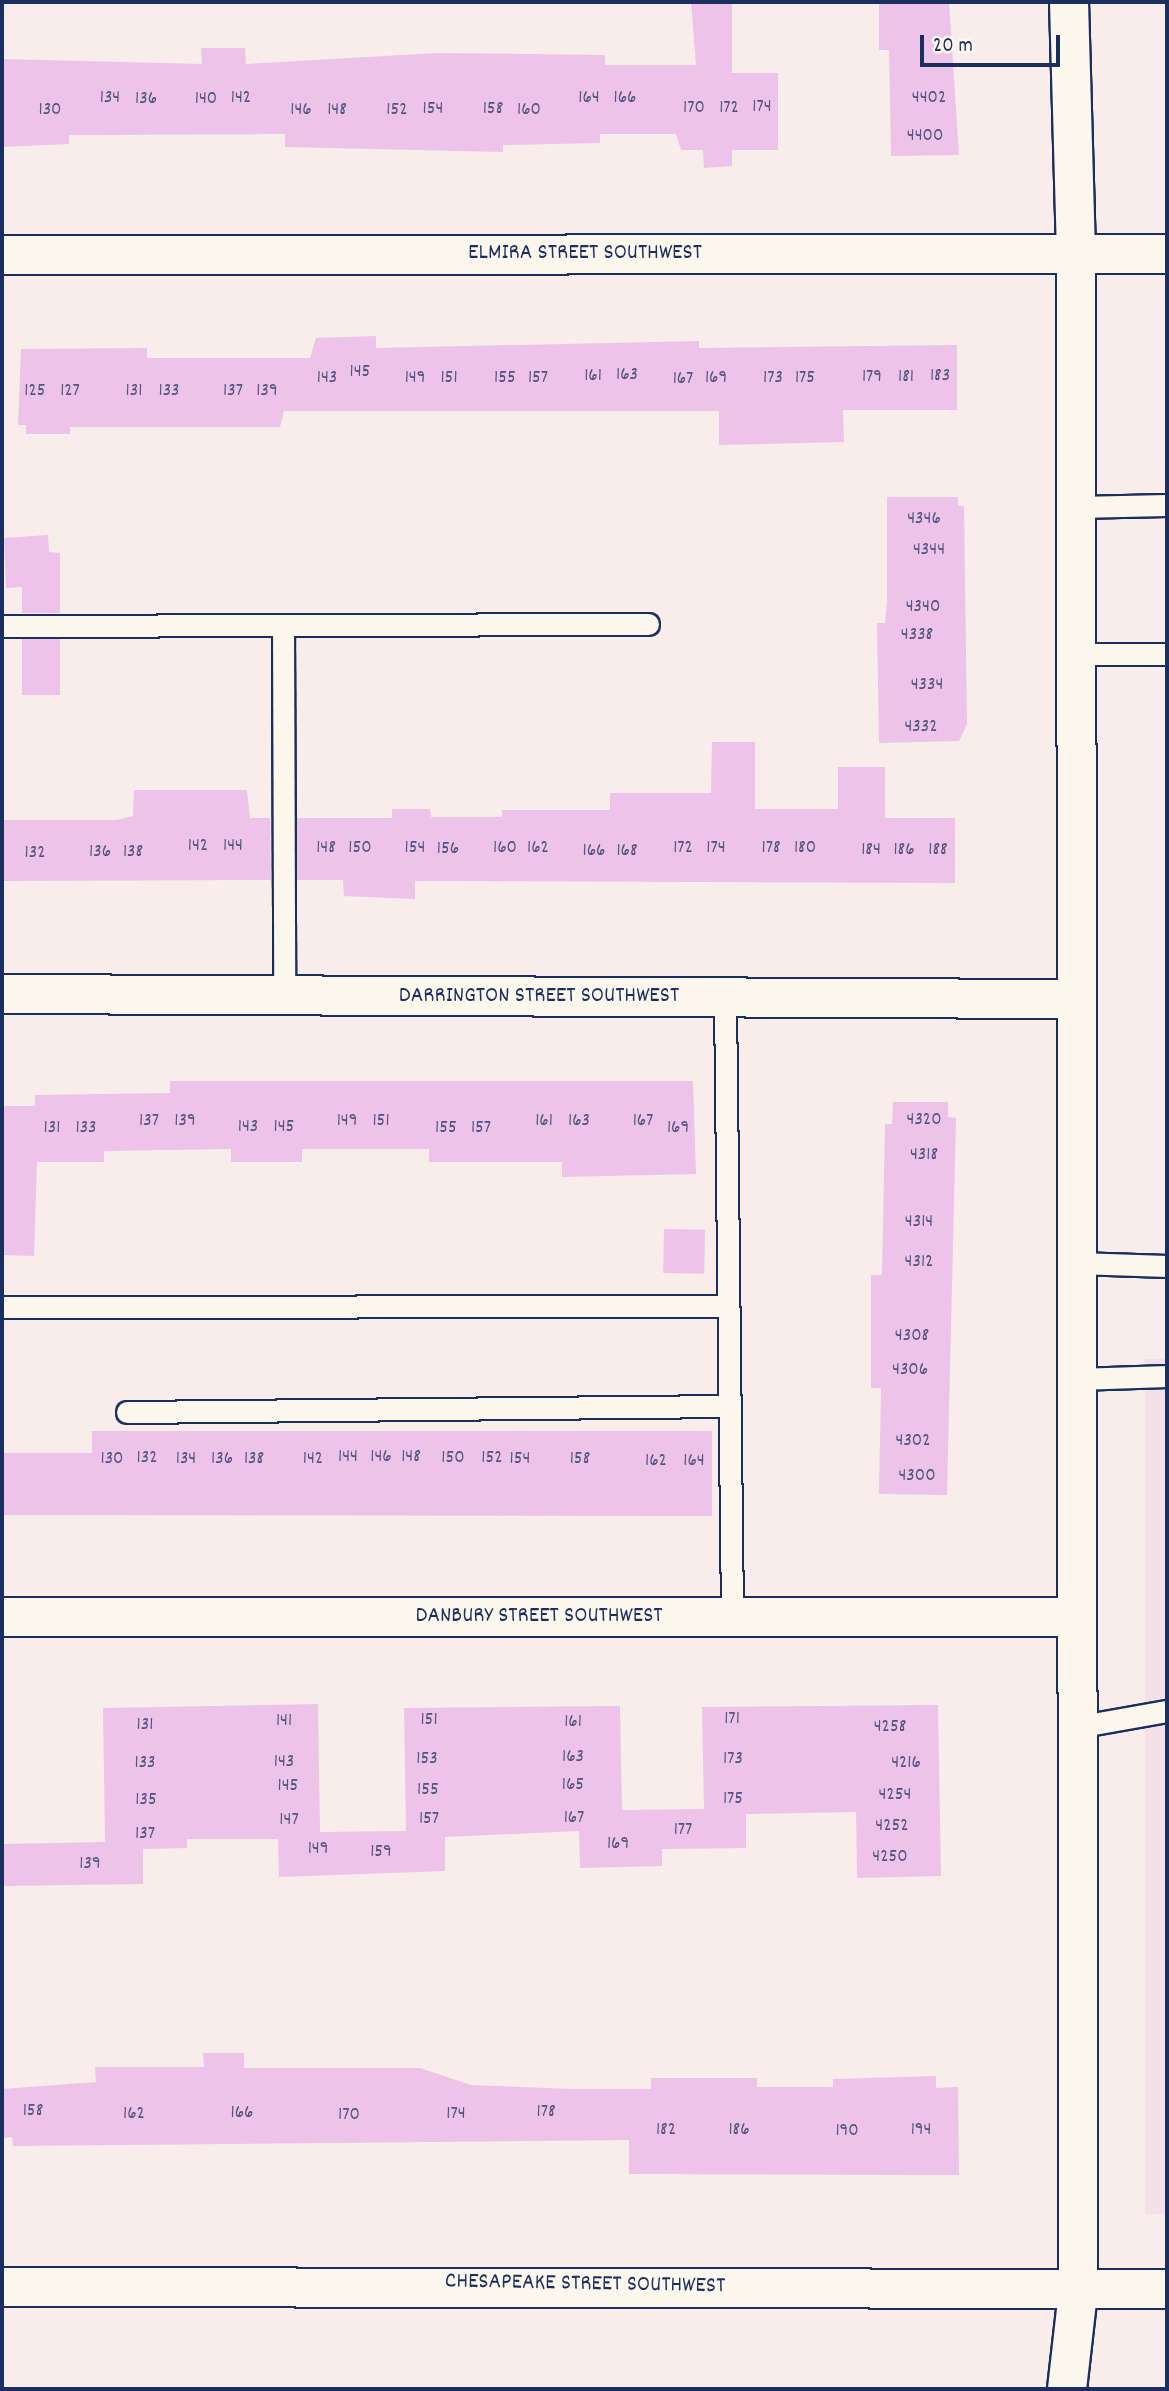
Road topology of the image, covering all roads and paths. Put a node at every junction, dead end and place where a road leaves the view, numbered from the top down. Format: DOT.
graph roads {
  1 [pos="1069,2"];
  2 [pos="1076,253"];
  3 [pos="1167,254"];
  4 [pos="2,255"];
  5 [pos="1167,505"];
  6 [pos="1076,507"];
  7 [pos="648,624"];
  8 [pos="283,625"];
  9 [pos="2,626"];
  10 [pos="1076,654"];
  11 [pos="1167,654"];
  12 [pos="2,994"];
  13 [pos="284,995"];
  14 [pos="725,998"];
  15 [pos="1076,999"];
  16 [pos="1077,1264"];
  17 [pos="1167,1266"];
  18 [pos="728,1306"];
  19 [pos="2,1307"];
  20 [pos="1167,1376"];
  21 [pos="1077,1379"];
  22 [pos="730,1406"];
  23 [pos="127,1412"];
  24 [pos="2,1617"];
  25 [pos="732,1617"];
  26 [pos="1076,1617"];
  27 [pos="1167,1712"];
  28 [pos="1076,1727"];
  29 [pos="2,2287"];
  30 [pos="1167,2289"];
  31 [pos="1078,2293"];
  32 [pos="1067,2389"];
  1 -- 2 [label="street"];
  2 -- 3 [label="street, ELMIRA STREET SOUTHWEST"];
  2 -- 4 [label="street, ELMIRA STREET SOUTHWEST"];
  2 -- 6 [label="street"];
  5 -- 6 [label="lane"];
  6 -- 10 [label="street"];
  7 -- 8 [label="lane"];
  8 -- 9 [label="lane"];
  8 -- 13 [label="lane"];
  10 -- 11 [label="lane"];
  10 -- 15 [label="street"];
  12 -- 13 [label="street, DARRINGTON STREET SOUTHWEST"];
  13 -- 14 [label="street, DARRINGTON STREET SOUTHWEST"];
  14 -- 15 [label="street, DARRINGTON STREET SOUTHWEST"];
  14 -- 18 [label="lane"];
  15 -- 16 [label="street"];
  16 -- 17 [label="lane"];
  16 -- 21 [label="street"];
  18 -- 19 [label="lane"];
  18 -- 22 [label="lane"];
  20 -- 21 [label="lane"];
  21 -- 26 [label="street"];
  22 -- 23 [label="lane"];
  22 -- 25 [label="lane"];
  24 -- 25 [label="street, DANBURY STREET SOUTHWEST"];
  25 -- 26 [label="street, DANBURY STREET SOUTHWEST"];
  26 -- 28 [label="street"];
  27 -- 28 [label="lane"];
  28 -- 31 [label="street"];
  29 -- 31 [label="street, CHESAPEAKE STREET SOUTHWEST"];
  30 -- 31 [label="street, CHESAPEAKE STREET SOUTHWEST"];
  31 -- 32 [label="street"];
}
